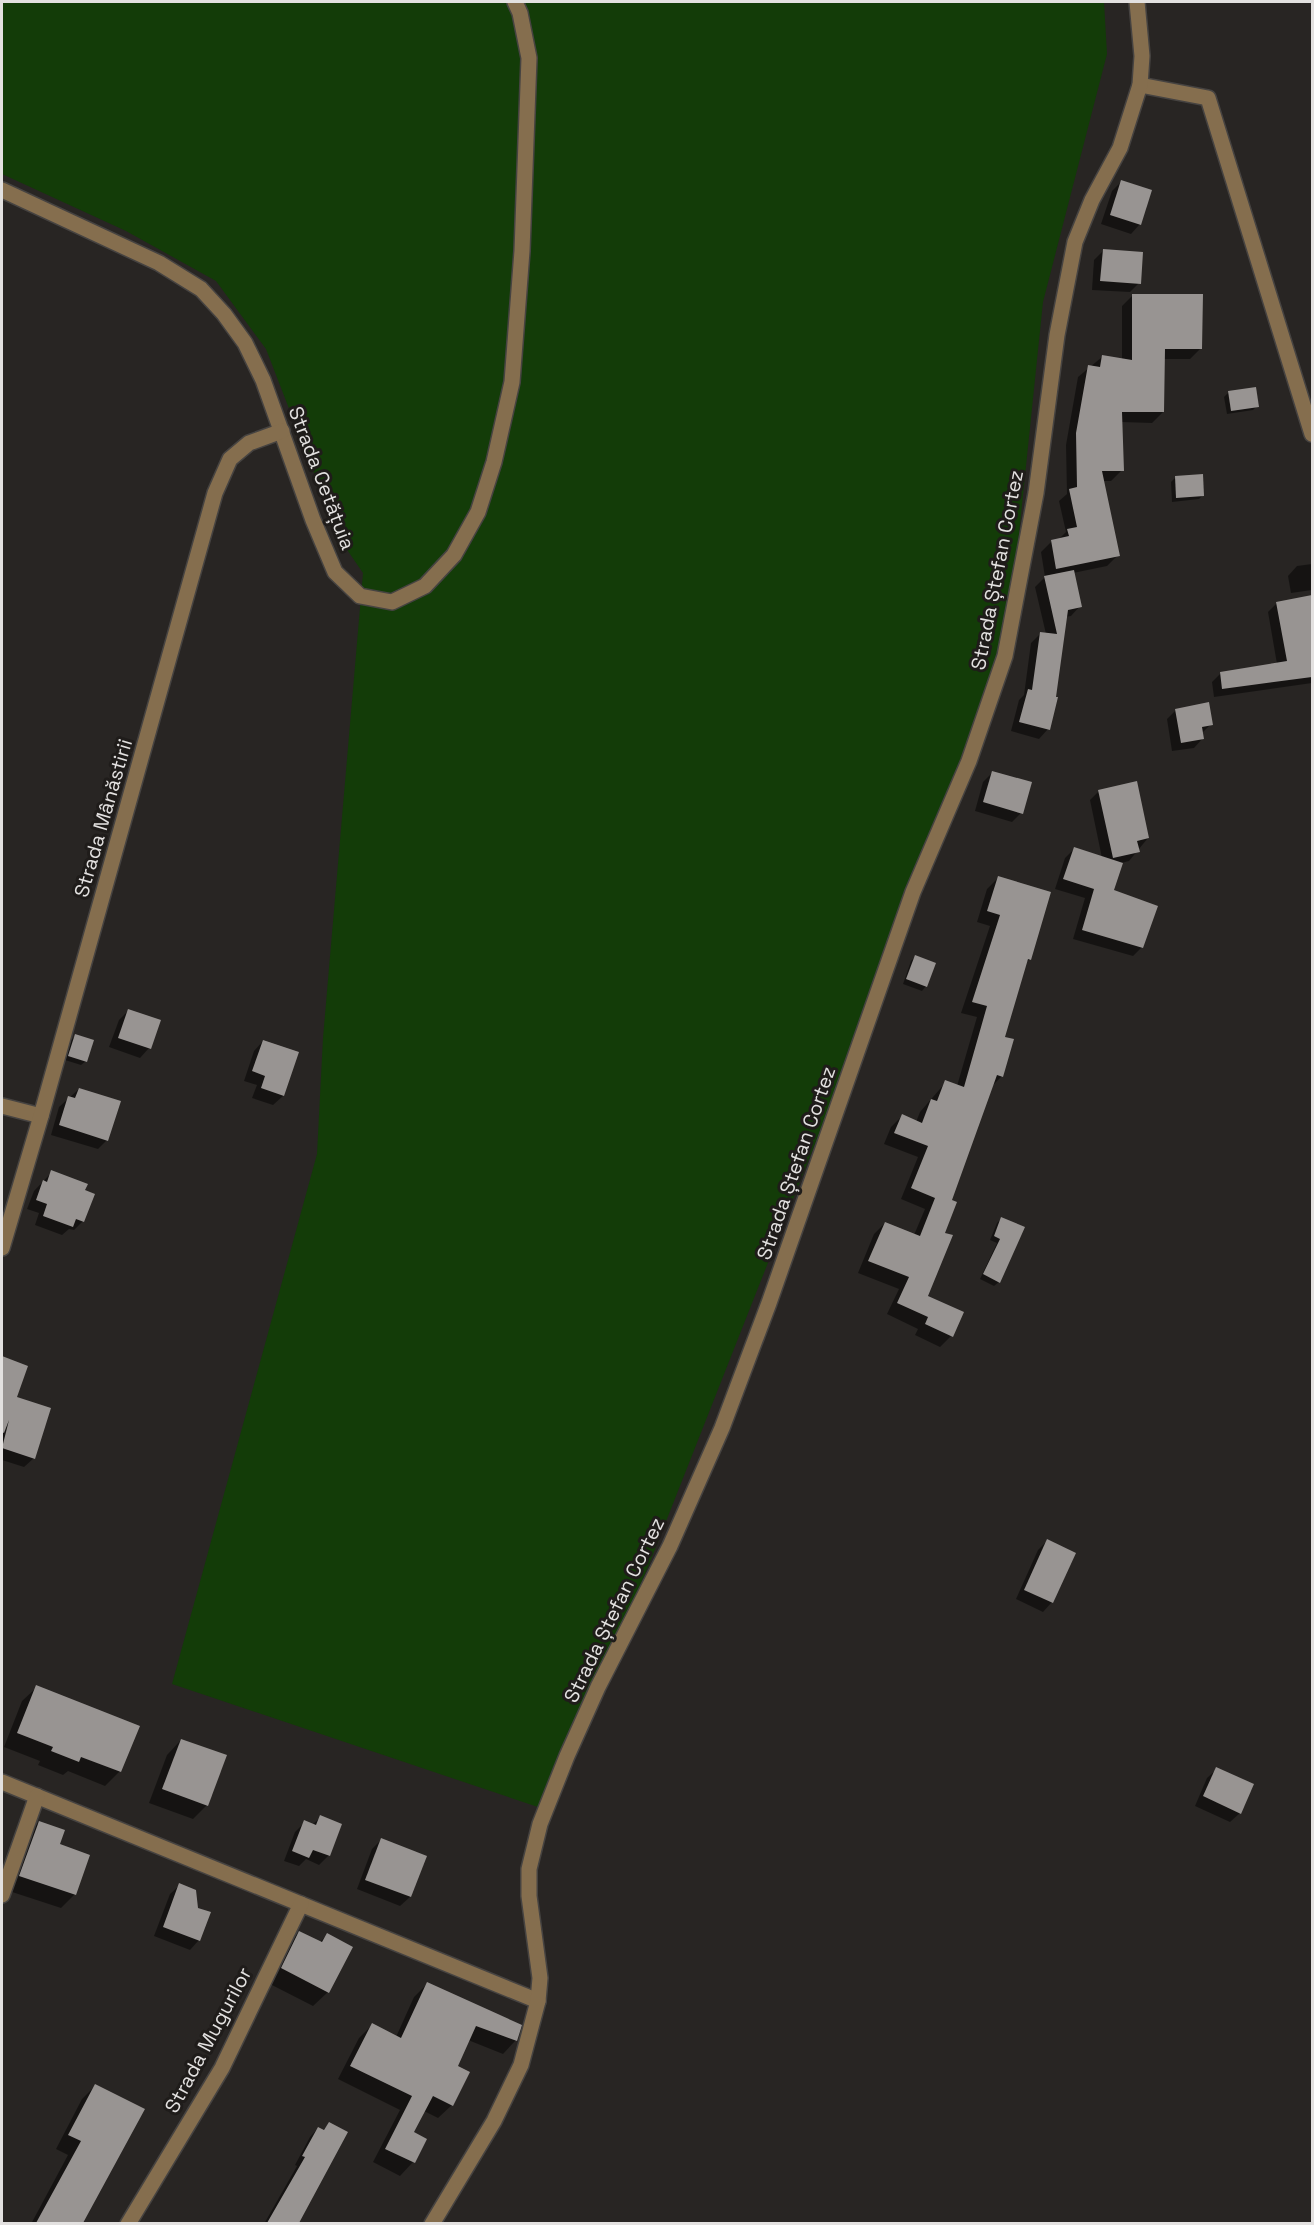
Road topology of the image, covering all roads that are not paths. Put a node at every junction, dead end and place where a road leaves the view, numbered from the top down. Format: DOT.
graph roads {
  1 [pos="515,2"];
  2 [pos="1137,2"];
  3 [pos="1140,85"];
  4 [pos="2,190"];
  5 [pos="282,431"];
  6 [pos="1312,434"];
  7 [pos="2,1106"];
  8 [pos="41,1116"];
  9 [pos="2,1248"];
  10 [pos="2,1782"];
  11 [pos="37,1796"];
  12 [pos="2,1895"];
  13 [pos="301,1904"];
  14 [pos="538,2001"];
  15 [pos="128,2223"];
  16 [pos="432,2223"];
  1 -- 5 [label="street, Strada Cetățuia"];
  2 -- 3 [label="street, Strada Ștefan Cortez"];
  3 -- 6 [label="street"];
  3 -- 14 [label="street, Strada Ștefan Cortez"];
  4 -- 5 [label="street, Strada Cetățuia"];
  5 -- 8 [label="street, Strada Mânăstirii"];
  7 -- 8 [label="street"];
  8 -- 9 [label="street, Strada Mânăstirii"];
  10 -- 11 [label="street"];
  11 -- 12 [label="street"];
  11 -- 13 [label="street"];
  13 -- 14 [label="street"];
  13 -- 15 [label="street, Strada Mugurilor"];
  14 -- 16 [label="street, Strada Ștefan Cortez"];
}
